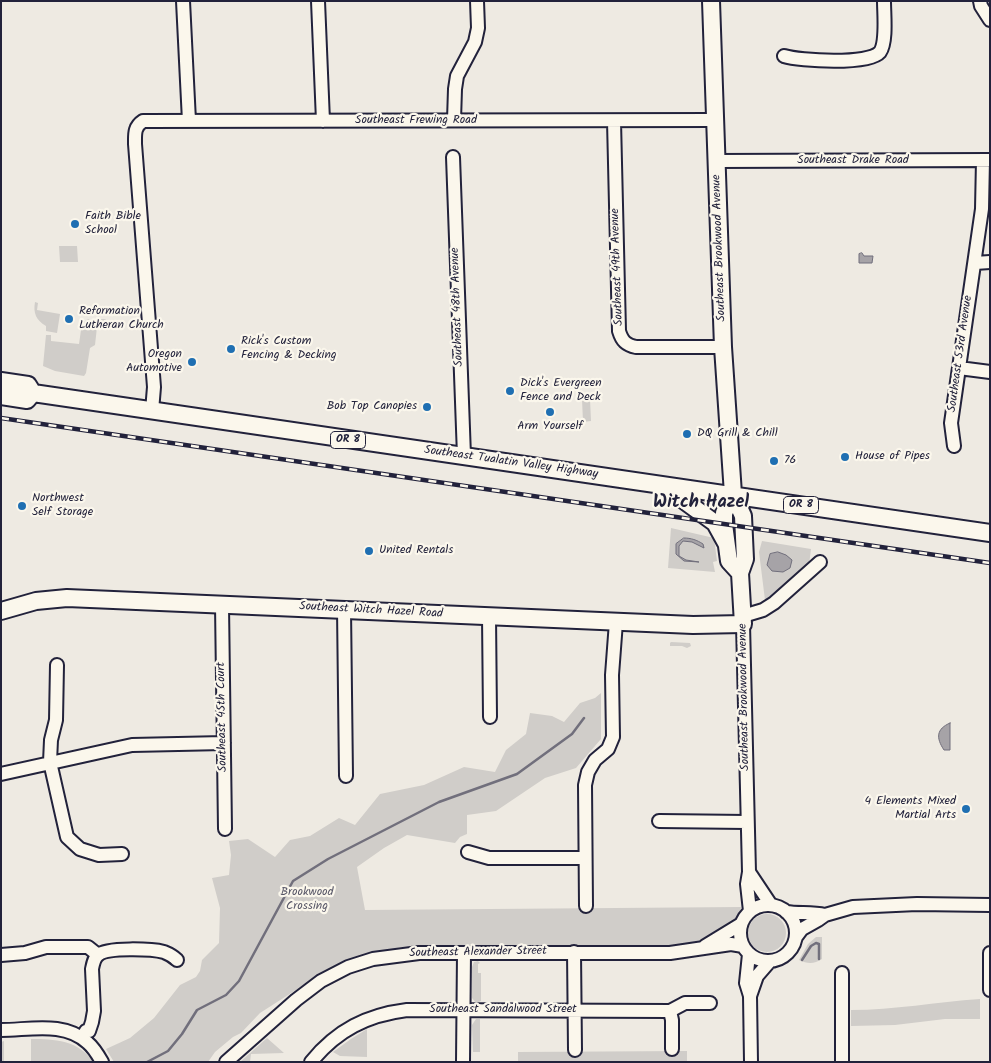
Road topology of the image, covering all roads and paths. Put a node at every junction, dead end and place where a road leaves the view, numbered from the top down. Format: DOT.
graph roads {
  1 [pos="182,1"];
  2 [pos="318,1"];
  3 [pos="477,1"];
  4 [pos="711,1"];
  5 [pos="884,1"];
  6 [pos="980,1"];
  7 [pos="990,20"];
  8 [pos="784,56"];
  9 [pos="454,120"];
  10 [pos="715,120"];
  11 [pos="189,121"];
  12 [pos="323,121"];
  13 [pos="614,121"];
  14 [pos="453,157"];
  15 [pos="986,160"];
  16 [pos="716,161"];
  17 [pos="990,262"];
  18 [pos="975,263"];
  19 [pos="723,346"];
  20 [pos="959,368"];
  21 [pos="990,372"];
  22 [pos="1,381"];
  23 [pos="33,393"];
  24 [pos="1,396"];
  25 [pos="152,411"];
  26 [pos="954,446"];
  27 [pos="464,456"];
  28 [pos="662,484"];
  29 [pos="733,494"];
  30 [pos="990,533"];
  31 [pos="726,543"];
  32 [pos="820,562"];
  33 [pos="740,573"];
  34 [pos="222,604"];
  35 [pos="344,609"];
  36 [pos="1,611"];
  37 [pos="489,616"];
  38 [pos="743,620"];
  39 [pos="616,622"];
  40 [pos="57,665"];
  41 [pos="490,716"];
  42 [pos="224,743"];
  43 [pos="50,762"];
  44 [pos="1,774"];
  45 [pos="346,776"];
  46 [pos="659,821"];
  47 [pos="747,822"];
  48 [pos="225,830"];
  49 [pos="468,852"];
  50 [pos="122,854"];
  51 [pos="585,858"];
  52 [pos="749,872"];
  53 [pos="771,905"];
  54 [pos="990,905"];
  55 [pos="586,906"];
  56 [pos="750,912"];
  57 [pos="786,912"];
  58 [pos="825,915"];
  59 [pos="741,924"];
  60 [pos="796,937"];
  61 [pos="703,948"];
  62 [pos="746,950"];
  63 [pos="574,952"];
  64 [pos="103,953"];
  65 [pos="464,953"];
  66 [pos="990,953"];
  67 [pos="1,955"];
  68 [pos="177,960"];
  69 [pos="770,961"];
  70 [pos="842,972"];
  71 [pos="990,990"];
  72 [pos="750,996"];
  73 [pos="710,1003"];
  74 [pos="464,1011"];
  75 [pos="574,1011"];
  76 [pos="670,1011"];
  77 [pos="1,1030"];
  78 [pos="82,1038"];
  79 [pos="672,1049"];
  80 [pos="575,1050"];
  81 [pos="102,1062"];
  82 [pos="226,1062"];
  83 [pos="311,1062"];
  84 [pos="463,1062"];
  85 [pos="751,1062"];
  86 [pos="842,1062"];
  1 -- 11 [label="street"];
  2 -- 12 [label="street"];
  3 -- 9 [label="street"];
  4 -- 10 [label="main road, Southeast Brookwood Avenue"];
  5 -- 8 [label="street"];
  6 -- 7 [label="street"];
  9 -- 12 [label="street, Southeast Frewing Road"];
  9 -- 13 [label="street, Southeast Frewing Road"];
  10 -- 13 [label="street, Southeast Frewing Road"];
  10 -- 16 [label="main road, Southeast Brookwood Avenue"];
  11 -- 12 [label="street, Southeast Frewing Road"];
  11 -- 25 [label="street, Southeast Frewing Road"];
  13 -- 19 [label="street, Southeast 49th Avenue"];
  14 -- 27 [label="street, Southeast 48th Avenue"];
  15 -- 16 [label="street, Southeast Drake Road"];
  15 -- 18 [label="street, Southeast 53rd Avenue"];
  16 -- 19 [label="main road, Southeast Brookwood Avenue"];
  17 -- 18 [label="street"];
  18 -- 20 [label="street, Southeast 53rd Avenue"];
  19 -- 29 [label="main road, Southeast Brookwood Avenue"];
  20 -- 21 [label="street"];
  20 -- 26 [label="street, Southeast 53rd Avenue"];
  22 -- 23 [label="main road, Southeast Tualatin Valley Highway / OR 8"];
  23 -- 24 [label="main road, Southeast Tualatin Valley Highway / OR 8"];
  23 -- 25 [label="main road, Southeast Tualatin Valley Highway / OR 8"];
  25 -- 27 [label="main road, Southeast Tualatin Valley Highway / OR 8"];
  27 -- 28 [label="main road, Southeast Tualatin Valley Highway / OR 8"];
  28 -- 29 [label="main road, Southeast Tualatin Valley Highway / OR 8"];
  28 -- 31 [label="main road"];
  29 -- 30 [label="main road, Southeast Tualatin Valley Highway / OR 8"];
  29 -- 31 [label="main road, Southeast Brookwood Avenue"];
  29 -- 33 [label="main road, Southeast Brookwood Avenue"];
  31 -- 33 [label="main road, Southeast Brookwood Avenue"];
  32 -- 38 [label="street, Southeast Witch Hazel Road"];
  33 -- 38 [label="main road, Southeast Brookwood Avenue"];
  34 -- 35 [label="main road, Southeast Witch Hazel Road"];
  34 -- 36 [label="main road, Southeast Witch Hazel Road"];
  34 -- 42 [label="street, Southeast 45th Court"];
  35 -- 37 [label="main road, Southeast Witch Hazel Road"];
  35 -- 45 [label="street"];
  37 -- 39 [label="main road, Southeast Witch Hazel Road"];
  37 -- 41 [label="street"];
  38 -- 39 [label="main road, Southeast Witch Hazel Road"];
  38 -- 47 [label="street, Southeast Brookwood Avenue"];
  39 -- 51 [label="street"];
  40 -- 43 [label="street"];
  42 -- 43 [label="street"];
  42 -- 48 [label="street, Southeast 45th Court"];
  43 -- 44 [label="street"];
  43 -- 50 [label="street"];
  46 -- 47 [label="street"];
  47 -- 52 [label="street, Southeast Brookwood Avenue"];
  49 -- 51 [label="street"];
  51 -- 55 [label="street"];
  52 -- 53 [label="street"];
  52 -- 56 [label="street, Southeast Brookwood Avenue"];
  53 -- 56 [label="street"];
  53 -- 57 [label="street"];
  54 -- 58 [label="street"];
  56 -- 59 [label="street"];
  57 -- 58 [label="street"];
  57 -- 60 [label="street"];
  58 -- 60 [label="street"];
  59 -- 61 [label="street, Southeast Alexander Street"];
  59 -- 62 [label="street"];
  60 -- 69 [label="street"];
  61 -- 62 [label="street, Southeast Alexander Street"];
  61 -- 63 [label="street, Southeast Alexander Street"];
  62 -- 69 [label="street"];
  62 -- 72 [label="street"];
  63 -- 65 [label="street, Southeast Alexander Street"];
  63 -- 75 [label="street"];
  64 -- 67 [label="street"];
  64 -- 68 [label="street"];
  64 -- 78 [label="street"];
  65 -- 74 [label="street"];
  65 -- 82 [label="street, Southeast Alexander Street"];
  66 -- 71 [label="street"];
  69 -- 72 [label="street"];
  70 -- 86 [label="street"];
  72 -- 85 [label="street"];
  73 -- 76 [label="street, Southeast Sandalwood Street"];
  74 -- 75 [label="street, Southeast Sandalwood Street"];
  74 -- 83 [label="street, Southeast Sandalwood Street"];
  74 -- 84 [label="street"];
  75 -- 76 [label="street, Southeast Sandalwood Street"];
  75 -- 80 [label="street"];
  76 -- 79 [label="street"];
  77 -- 78 [label="street"];
  78 -- 81 [label="street"];
}
